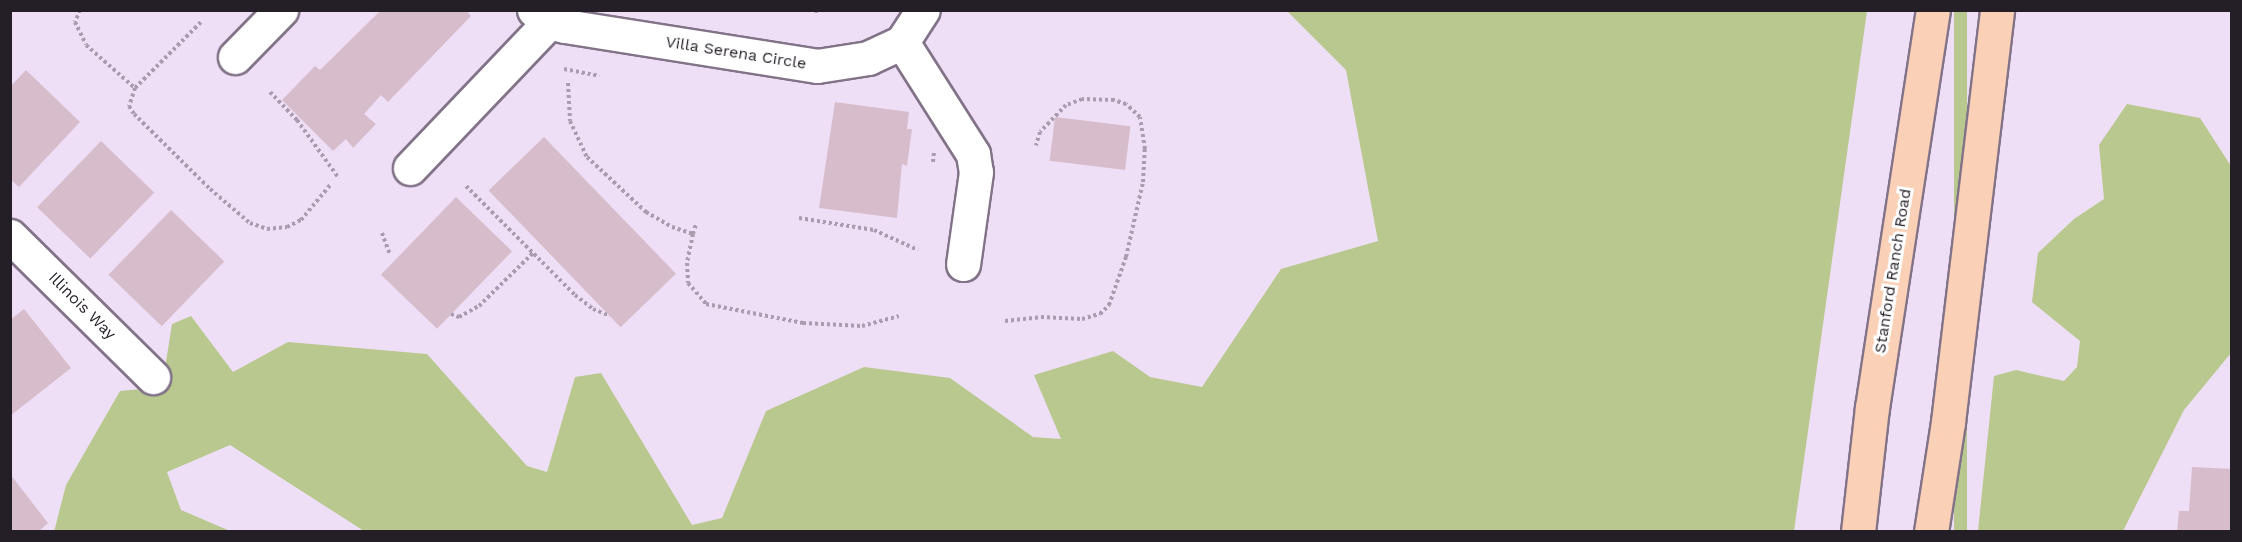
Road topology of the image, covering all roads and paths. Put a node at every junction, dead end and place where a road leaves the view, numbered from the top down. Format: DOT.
graph roads {
  1 [pos="80,10"];
  2 [pos="281,10"];
  3 [pos="923,10"];
  4 [pos="1933,10"];
  5 [pos="1997,10"];
  6 [pos="541,16"];
  7 [pos="201,22"];
  8 [pos="902,42"];
  9 [pos="235,57"];
  10 [pos="564,69"];
  11 [pos="599,76"];
  12 [pos="568,83"];
  13 [pos="135,88"];
  14 [pos="270,92"];
  15 [pos="1036,145"];
  16 [pos="410,168"];
  17 [pos="338,177"];
  18 [pos="331,184"];
  19 [pos="466,186"];
  20 [pos="799,218"];
  21 [pos="696,224"];
  22 [pos="382,233"];
  23 [pos="693,234"];
  24 [pos="13,243"];
  25 [pos="918,250"];
  26 [pos="533,253"];
  27 [pos="390,255"];
  28 [pos="963,264"];
  29 [pos="451,314"];
  30 [pos="610,316"];
  31 [pos="899,316"];
  32 [pos="1005,321"];
  33 [pos="153,377"];
  34 [pos="1858,531"];
  35 [pos="1931,531"];
  1 -- 13 [label="path"];
  2 -- 9 [label="street"];
  3 -- 8 [label="street"];
  4 -- 34 [label="main road, Stanford Ranch Road"];
  5 -- 35 [label="main road"];
  6 -- 8 [label="street, Villa Serena Circle"];
  6 -- 16 [label="street"];
  7 -- 13 [label="path"];
  8 -- 28 [label="street"];
  10 -- 11 [label="path"];
  12 -- 23 [label="path"];
  13 -- 18 [label="path"];
  14 -- 17 [label="path"];
  15 -- 32 [label="path"];
  19 -- 26 [label="path"];
  20 -- 25 [label="path"];
  21 -- 23 [label="path"];
  22 -- 27 [label="path"];
  23 -- 31 [label="path"];
  24 -- 33 [label="street, Illinois Way"];
  26 -- 29 [label="path"];
  26 -- 30 [label="path"];
}
